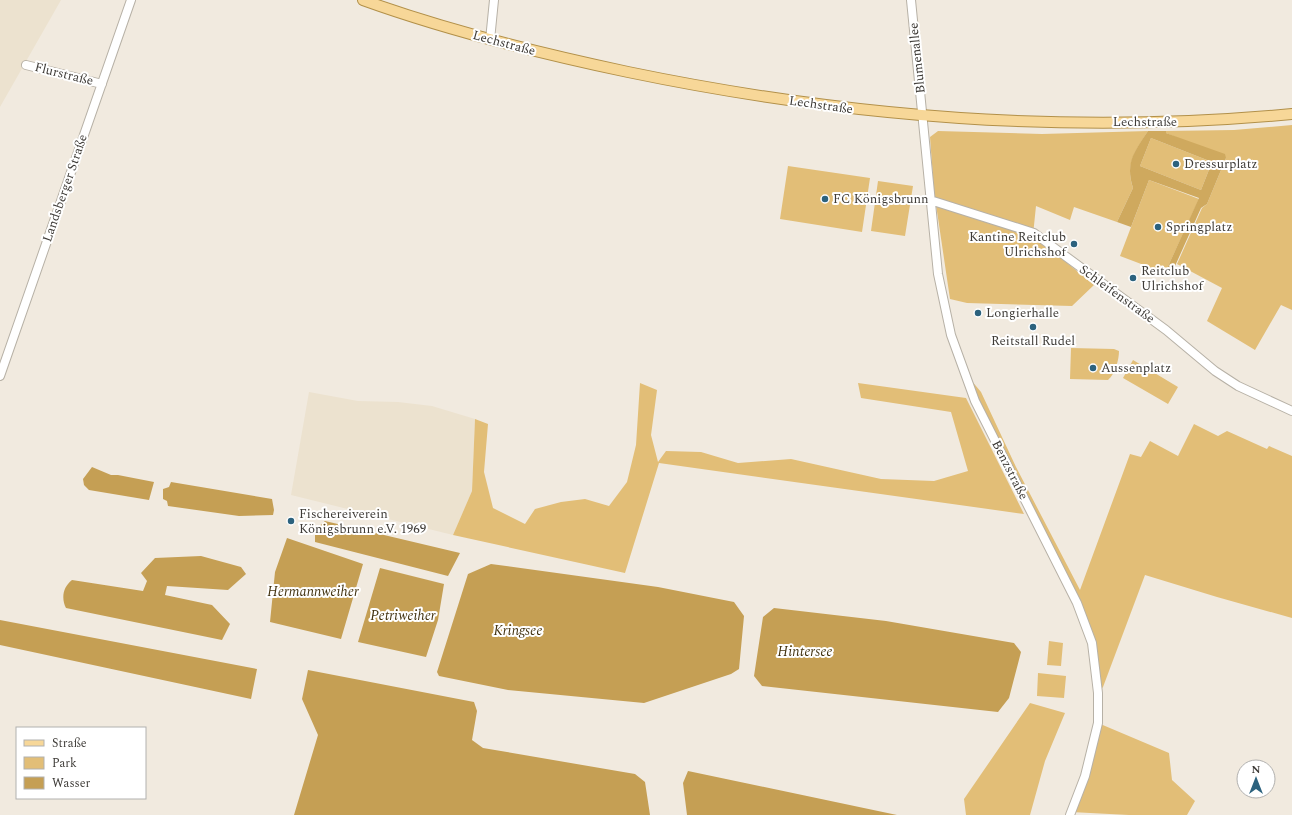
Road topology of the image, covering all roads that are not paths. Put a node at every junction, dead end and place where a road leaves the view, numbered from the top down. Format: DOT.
graph roads {
  1 [pos="131,0"];
  2 [pos="363,0"];
  3 [pos="494,0"];
  4 [pos="911,0"];
  5 [pos="490,40"];
  6 [pos="26,65"];
  7 [pos="102,84"];
  8 [pos="1292,114"];
  9 [pos="923,116"];
  10 [pos="930,200"];
  11 [pos="0,376"];
  12 [pos="1292,411"];
  13 [pos="1070,815"];
  1 -- 7 [label="street, Landsberger Straße"];
  2 -- 5 [label="main road, Lechstraße"];
  3 -- 5 [label="street"];
  4 -- 9 [label="street, Blumenallee"];
  5 -- 9 [label="main road, Lechstraße"];
  6 -- 7 [label="street, Flurstraße"];
  7 -- 11 [label="street, Landsberger Straße"];
  8 -- 9 [label="main road, Lechstraße"];
  9 -- 10 [label="street, Benzstraße"];
  10 -- 12 [label="street, Schleifenstraße"];
  10 -- 13 [label="street, Benzstraße"];
}
